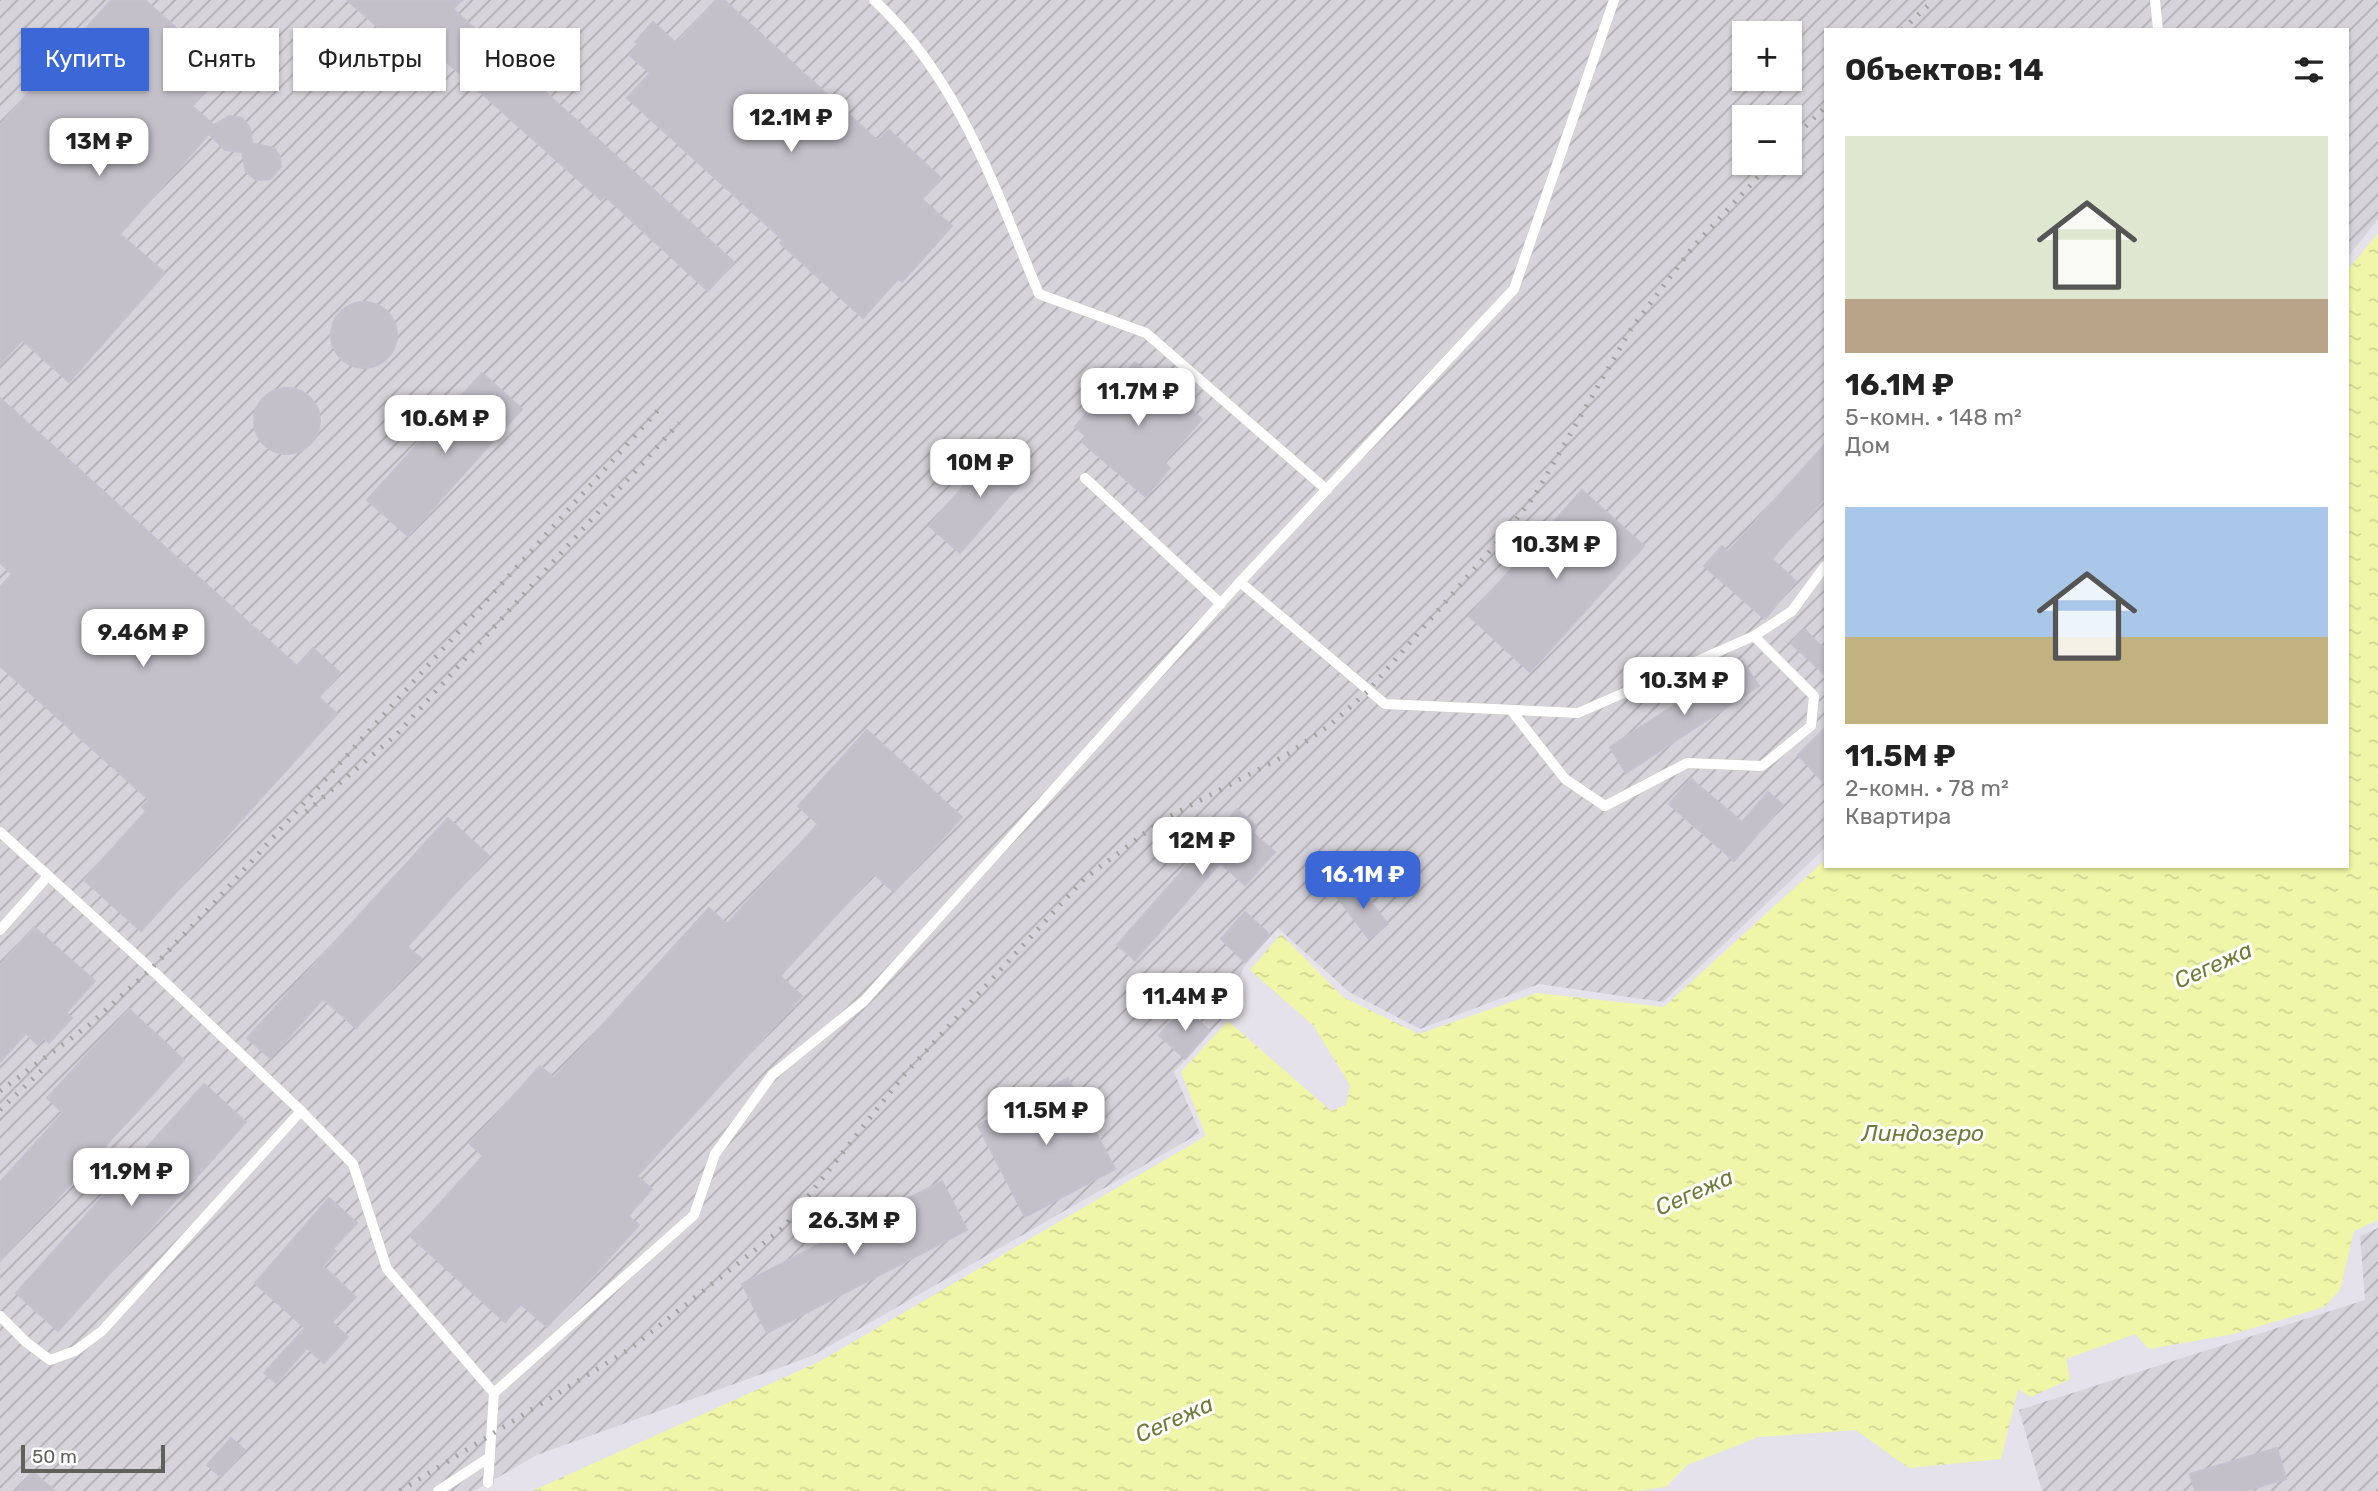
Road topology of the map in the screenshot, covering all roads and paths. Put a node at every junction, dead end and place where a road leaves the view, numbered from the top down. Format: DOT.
graph roads {
  1 [pos="874,0"];
  2 [pos="1614,0"];
  3 [pos="2155,0"];
  4 [pos="2158,28"];
  5 [pos="1084,478"];
  6 [pos="1327,490"];
  7 [pos="1824,567"];
  8 [pos="1240,582"];
  9 [pos="1221,604"];
  10 [pos="1754,636"];
  11 [pos="1511,710"];
  12 [pos="0,832"];
  13 [pos="48,876"];
  14 [pos="0,930"];
  15 [pos="301,1111"];
  16 [pos="0,1315"];
  17 [pos="494,1393"];
  18 [pos="490,1457"];
  19 [pos="488,1483"];
  20 [pos="438,1491"];
  1 -- 6 [label="lane"];
  2 -- 6 [label="lane"];
  3 -- 4 [label="lane"];
  5 -- 9 [label="lane"];
  6 -- 8 [label="lane"];
  7 -- 10 [label="lane"];
  8 -- 9 [label="lane"];
  8 -- 11 [label="lane"];
  9 -- 17 [label="lane"];
  10 -- 11 [label="lane"];
  10 -- 11 [label="lane"];
  12 -- 13 [label="lane"];
  13 -- 14 [label="lane"];
  13 -- 15 [label="lane"];
  15 -- 16 [label="lane"];
  15 -- 17 [label="lane"];
  17 -- 18 [label="lane"];
  18 -- 19 [label="lane"];
  18 -- 20 [label="lane"];
}
